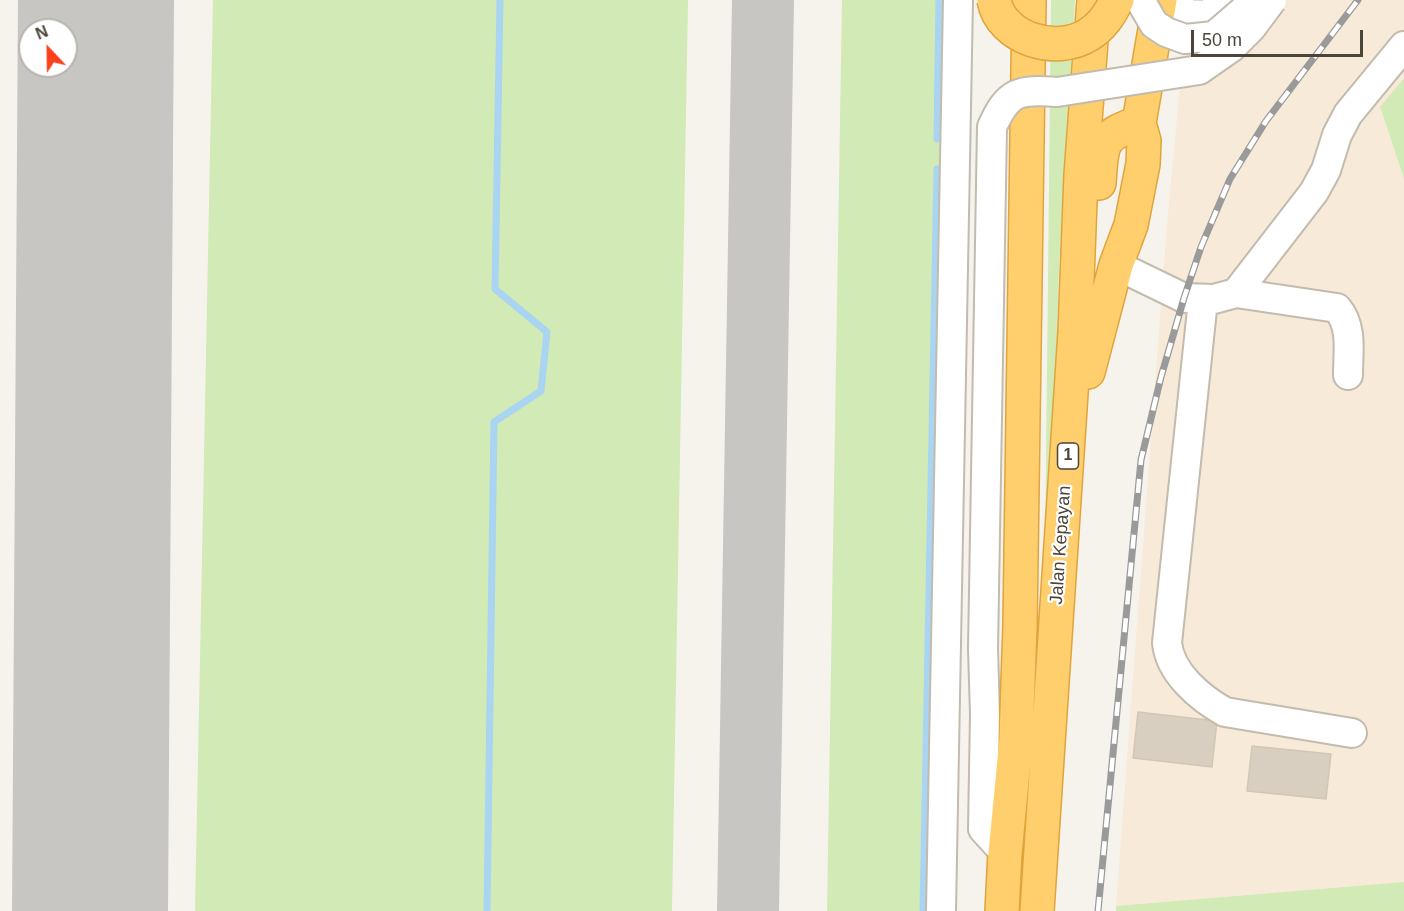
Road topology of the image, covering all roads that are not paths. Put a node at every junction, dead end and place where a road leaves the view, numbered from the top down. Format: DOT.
graph roads {
  1 [pos="958,0"];
  2 [pos="993,0"];
  3 [pos="1029,0"];
  4 [pos="1094,0"];
  5 [pos="1117,0"];
  6 [pos="1140,0"];
  7 [pos="1160,0"];
  8 [pos="1174,0"];
  9 [pos="1228,0"];
  10 [pos="1255,0"];
  11 [pos="1272,0"];
  12 [pos="1404,46"];
  13 [pos="1139,123"];
  14 [pos="1116,265"];
  15 [pos="1236,293"];
  16 [pos="1203,300"];
  17 [pos="1075,332"];
  18 [pos="1348,375"];
  19 [pos="1067,467"];
  20 [pos="1352,733"];
  21 [pos="1005,853"];
  22 [pos="940,911"];
  23 [pos="1002,911"];
  24 [pos="1037,911"];
  1 -- 22 [label="street"];
  2 -- 5 [label="highway, bridge"];
  3 -- 21 [label="highway, Jalan Kepayan"];
  4 -- 17 [label="highway, Jalan Kepayan / 1"];
  6 -- 10 [label="street, bridge"];
  7 -- 13 [label="highway"];
  8 -- 9 [label="street"];
  11 -- 21 [label="street, bridge"];
  12 -- 15 [label="street"];
  13 -- 14 [label="highway"];
  13 -- 17 [label="highway"];
  14 -- 16 [label="street"];
  14 -- 19 [label="highway"];
  15 -- 16 [label="street"];
  15 -- 18 [label="street"];
  16 -- 20 [label="street"];
  17 -- 19 [label="highway, Jalan Kepayan / 1"];
  19 -- 24 [label="highway, Jalan Kepayan / 1"];
  21 -- 23 [label="highway, Jalan Kepayan"];
}
